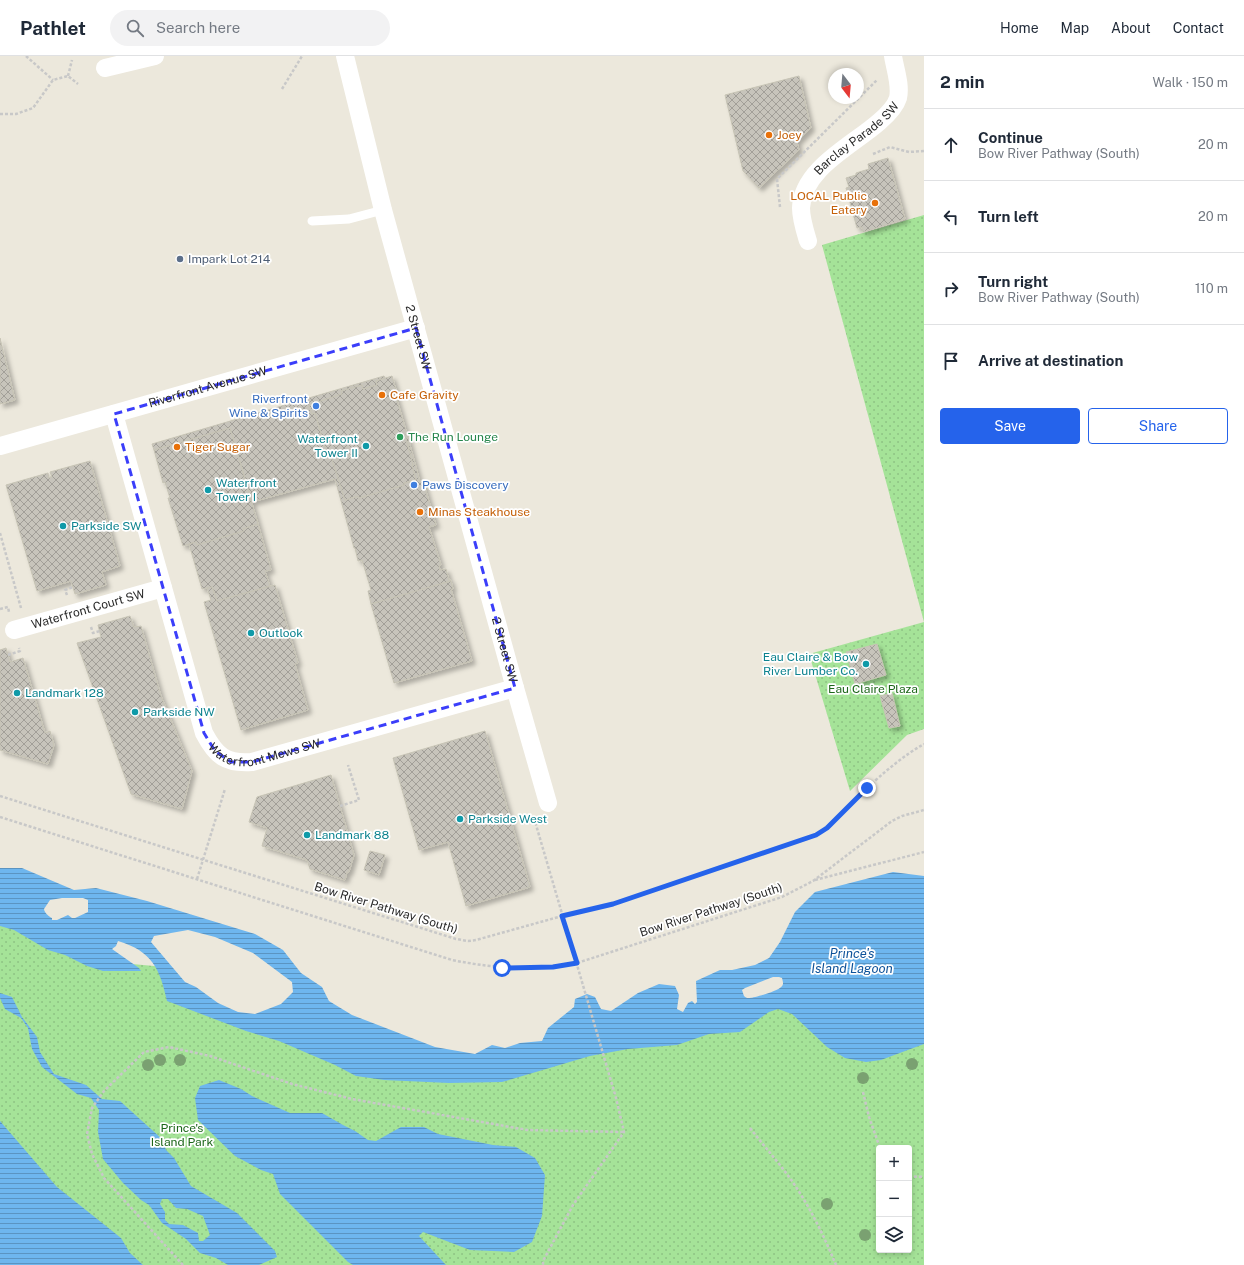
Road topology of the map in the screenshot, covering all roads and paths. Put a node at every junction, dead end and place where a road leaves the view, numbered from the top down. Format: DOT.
graph roads {
  1 [pos="26,56"];
  2 [pos="155,56"];
  3 [pos="302,56"];
  4 [pos="344,56"];
  5 [pos="893,56"];
  6 [pos="72,60"];
  7 [pos="105,68"];
  8 [pos="68,76"];
  9 [pos="53,80"];
  10 [pos="78,84"];
  11 [pos="282,89"];
  12 [pos="0,114"];
  13 [pos="924,151"];
  14 [pos="871,155"];
  15 [pos="383,210"];
  16 [pos="312,221"];
  17 [pos="808,241"];
  18 [pos="416,328"];
  19 [pos="114,414"];
  20 [pos="0,446"];
  21 [pos="0,534"];
  22 [pos="163,588"];
  23 [pos="20,628"];
  24 [pos="515,688"];
  25 [pos="924,744"];
  26 [pos="348,765"];
  27 [pos="225,789"];
  28 [pos="0,796"];
  29 [pos="548,803"];
  30 [pos="340,806"];
  31 [pos="924,810"];
  32 [pos="533,814"];
  33 [pos="0,817"];
  34 [pos="924,852"];
  35 [pos="202,860"];
  36 [pos="197,879"];
  37 [pos="813,881"];
  38 [pos="562,916"];
  39 [pos="577,963"];
  40 [pos="863,1092"];
  41 [pos="750,1128"];
  42 [pos="624,1132"];
  43 [pos="879,1145"];
  44 [pos="912,1176"];
  45 [pos="924,1176"];
  46 [pos="183,1265"];
  47 [pos="543,1265"];
  48 [pos="836,1265"];
  1 -- 9 [label="path"];
  2 -- 7 [label="street"];
  3 -- 11 [label="path"];
  4 -- 15 [label="street, 2 Street SW"];
  5 -- 17 [label="street, Barclay Parade SW"];
  6 -- 8 [label="path"];
  8 -- 9 [label="path"];
  8 -- 10 [label="path"];
  9 -- 12 [label="path"];
  13 -- 14 [label="path"];
  15 -- 16 [label="lane"];
  15 -- 18 [label="street, 2 Street SW"];
  18 -- 19 [label="street, Riverfront Avenue SW"];
  18 -- 24 [label="street, 2 Street SW"];
  19 -- 20 [label="street, Riverfront Avenue SW"];
  19 -- 22 [label="street, Waterfront Mews SW"];
  21 -- 23 [label="path"];
  22 -- 23 [label="street, Waterfront Court SW"];
  22 -- 24 [label="street, Waterfront Mews SW"];
  24 -- 29 [label="street, 2 Street SW"];
  25 -- 38 [label="path, Bow River Pathway (South)"];
  26 -- 30 [label="path"];
  27 -- 35 [label="path"];
  28 -- 35 [label="path, Bow River Pathway (South)"];
  31 -- 37 [label="path, Bow River Pathway (South)"];
  32 -- 38 [label="path"];
  33 -- 36 [label="path, Bow River Pathway (South)"];
  34 -- 37 [label="path"];
  35 -- 36 [label="path"];
  35 -- 38 [label="path, Bow River Pathway (South)"];
  36 -- 39 [label="path, Bow River Pathway (South)"];
  37 -- 39 [label="path, Bow River Pathway (South)"];
  38 -- 39 [label="path"];
  39 -- 42 [label="path"];
  40 -- 43 [label="path"];
  41 -- 48 [label="path"];
  42 -- 46 [label="path"];
  42 -- 47 [label="path"];
  44 -- 45 [label="path"];
}
